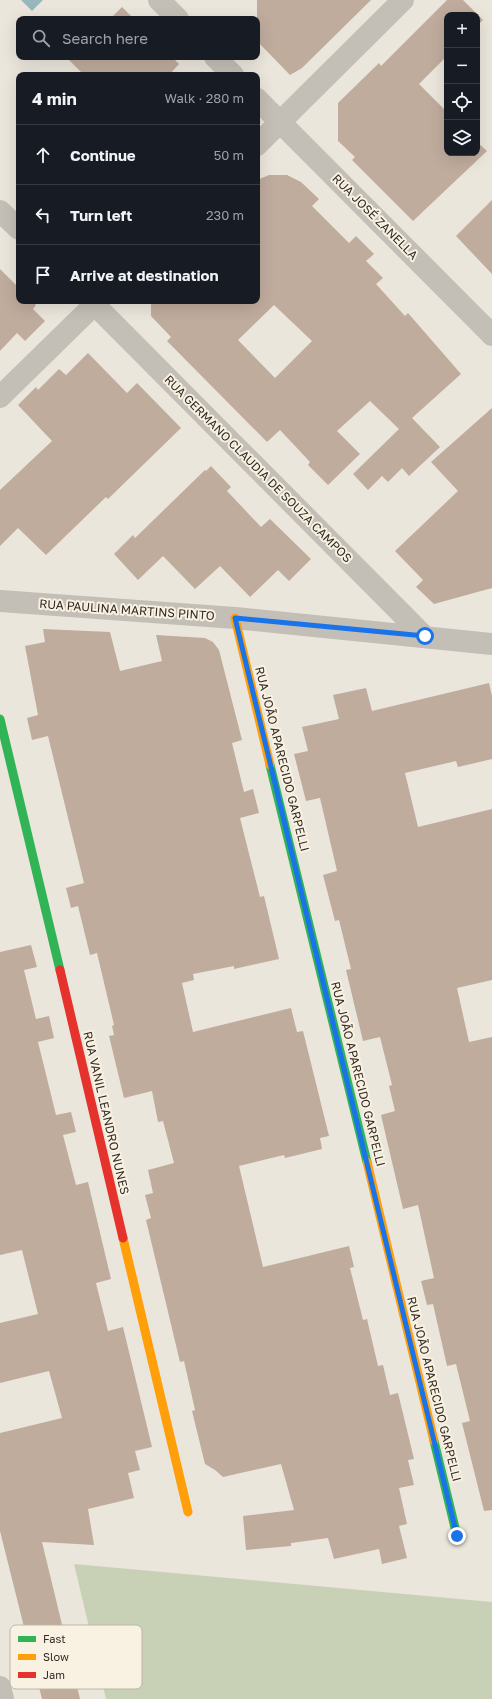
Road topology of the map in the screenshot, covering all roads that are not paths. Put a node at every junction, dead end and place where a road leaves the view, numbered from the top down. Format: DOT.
graph roads {
  1 [pos="159,0"];
  2 [pos="403,0"];
  3 [pos="175,16"];
  4 [pos="218,60"];
  5 [pos="230,72"];
  6 [pos="260,102"];
  7 [pos="280,123"];
  8 [pos="260,142"];
  9 [pos="0,211"];
  10 [pos="16,227"];
  11 [pos="93,304"];
  12 [pos="97,304"];
  13 [pos="492,335"];
  14 [pos="0,397"];
  15 [pos="0,600"];
  16 [pos="235,618"];
  17 [pos="425,636"];
  18 [pos="492,644"];
  19 [pos="0,719"];
  20 [pos="188,1512"];
  21 [pos="457,1536"];
  22 [pos="0,1686"];
  23 [pos="3,1699"];
  1 -- 3 [label="street"];
  2 -- 7 [label="street"];
  4 -- 5 [label="street"];
  6 -- 7 [label="street, RUA JOSÉ ZANELLA"];
  7 -- 8 [label="street"];
  7 -- 13 [label="street, RUA JOSÉ ZANELLA"];
  9 -- 10 [label="street"];
  11 -- 14 [label="street"];
  12 -- 17 [label="street, RUA GERMANO CLAUDIA DE SOUZA CAMPOS"];
  15 -- 16 [label="street, RUA PAULINA MARTINS PINTO"];
  16 -- 17 [label="street, RUA PAULINA MARTINS PINTO"];
  16 -- 21 [label="street, RUA JOÃO APARECIDO GARPELLI"];
  17 -- 18 [label="street, RUA PAULINA MARTINS PINTO"];
  19 -- 20 [label="street, RUA VANIL LEANDRO NUNES"];
  22 -- 23 [label="street"];
}
